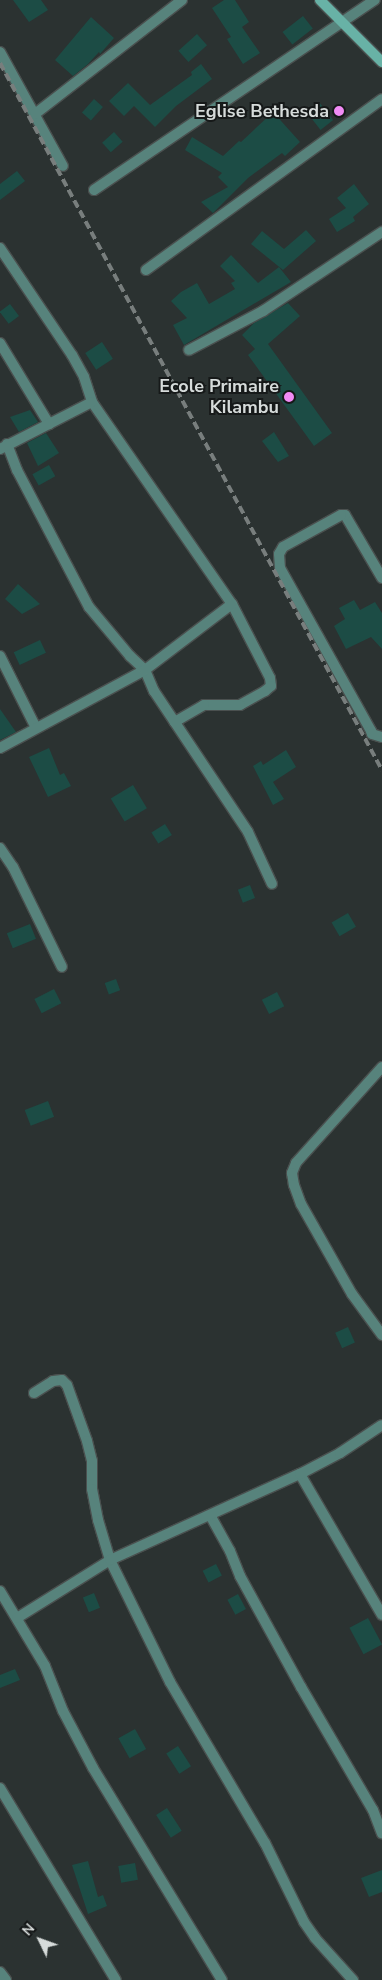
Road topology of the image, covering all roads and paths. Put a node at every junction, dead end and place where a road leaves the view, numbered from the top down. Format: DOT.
graph roads {
  1 [pos="182,0"];
  2 [pos="320,0"];
  3 [pos="375,0"];
  4 [pos="342,24"];
  5 [pos="0,52"];
  6 [pos="382,62"];
  7 [pos="382,99"];
  8 [pos="35,114"];
  9 [pos="63,166"];
  10 [pos="94,190"];
  11 [pos="382,232"];
  12 [pos="0,248"];
  13 [pos="146,270"];
  14 [pos="0,343"];
  15 [pos="190,350"];
  16 [pos="92,402"];
  17 [pos="49,424"];
  18 [pos="4,447"];
  19 [pos="382,578"];
  20 [pos="232,604"];
  21 [pos="0,656"];
  22 [pos="144,670"];
  23 [pos="174,722"];
  24 [pos="36,728"];
  25 [pos="382,737"];
  26 [pos="0,748"];
  27 [pos="0,848"];
  28 [pos="272,884"];
  29 [pos="62,967"];
  30 [pos="382,1067"];
  31 [pos="382,1335"];
  32 [pos="34,1393"];
  33 [pos="382,1426"];
  34 [pos="300,1474"];
  35 [pos="210,1515"];
  36 [pos="110,1560"];
  37 [pos="0,1591"];
  38 [pos="382,1615"];
  39 [pos="17,1618"];
  40 [pos="0,1788"];
  41 [pos="382,1833"];
  42 [pos="0,1972"];
  43 [pos="6,1980"];
  44 [pos="116,1980"];
  45 [pos="222,1980"];
  46 [pos="353,1980"];
  1 -- 8 [label="street"];
  2 -- 4 [label="street"];
  3 -- 4 [label="street"];
  4 -- 6 [label="street"];
  4 -- 10 [label="street"];
  5 -- 8 [label="street"];
  7 -- 13 [label="street"];
  8 -- 9 [label="street"];
  11 -- 15 [label="street"];
  12 -- 16 [label="street"];
  14 -- 17 [label="street"];
  16 -- 17 [label="street"];
  16 -- 20 [label="street"];
  17 -- 18 [label="street"];
  18 -- 22 [label="street"];
  19 -- 25 [label="street"];
  20 -- 22 [label="street"];
  20 -- 23 [label="street"];
  21 -- 24 [label="street"];
  22 -- 23 [label="street"];
  22 -- 24 [label="street"];
  23 -- 28 [label="street"];
  24 -- 26 [label="street"];
  27 -- 29 [label="street"];
  30 -- 31 [label="street"];
  32 -- 36 [label="street"];
  33 -- 34 [label="street"];
  34 -- 35 [label="street"];
  34 -- 38 [label="street"];
  35 -- 36 [label="street"];
  35 -- 41 [label="street"];
  36 -- 39 [label="street"];
  36 -- 46 [label="street"];
  37 -- 39 [label="street"];
  39 -- 45 [label="street"];
  40 -- 44 [label="street"];
  42 -- 43 [label="street"];
}
